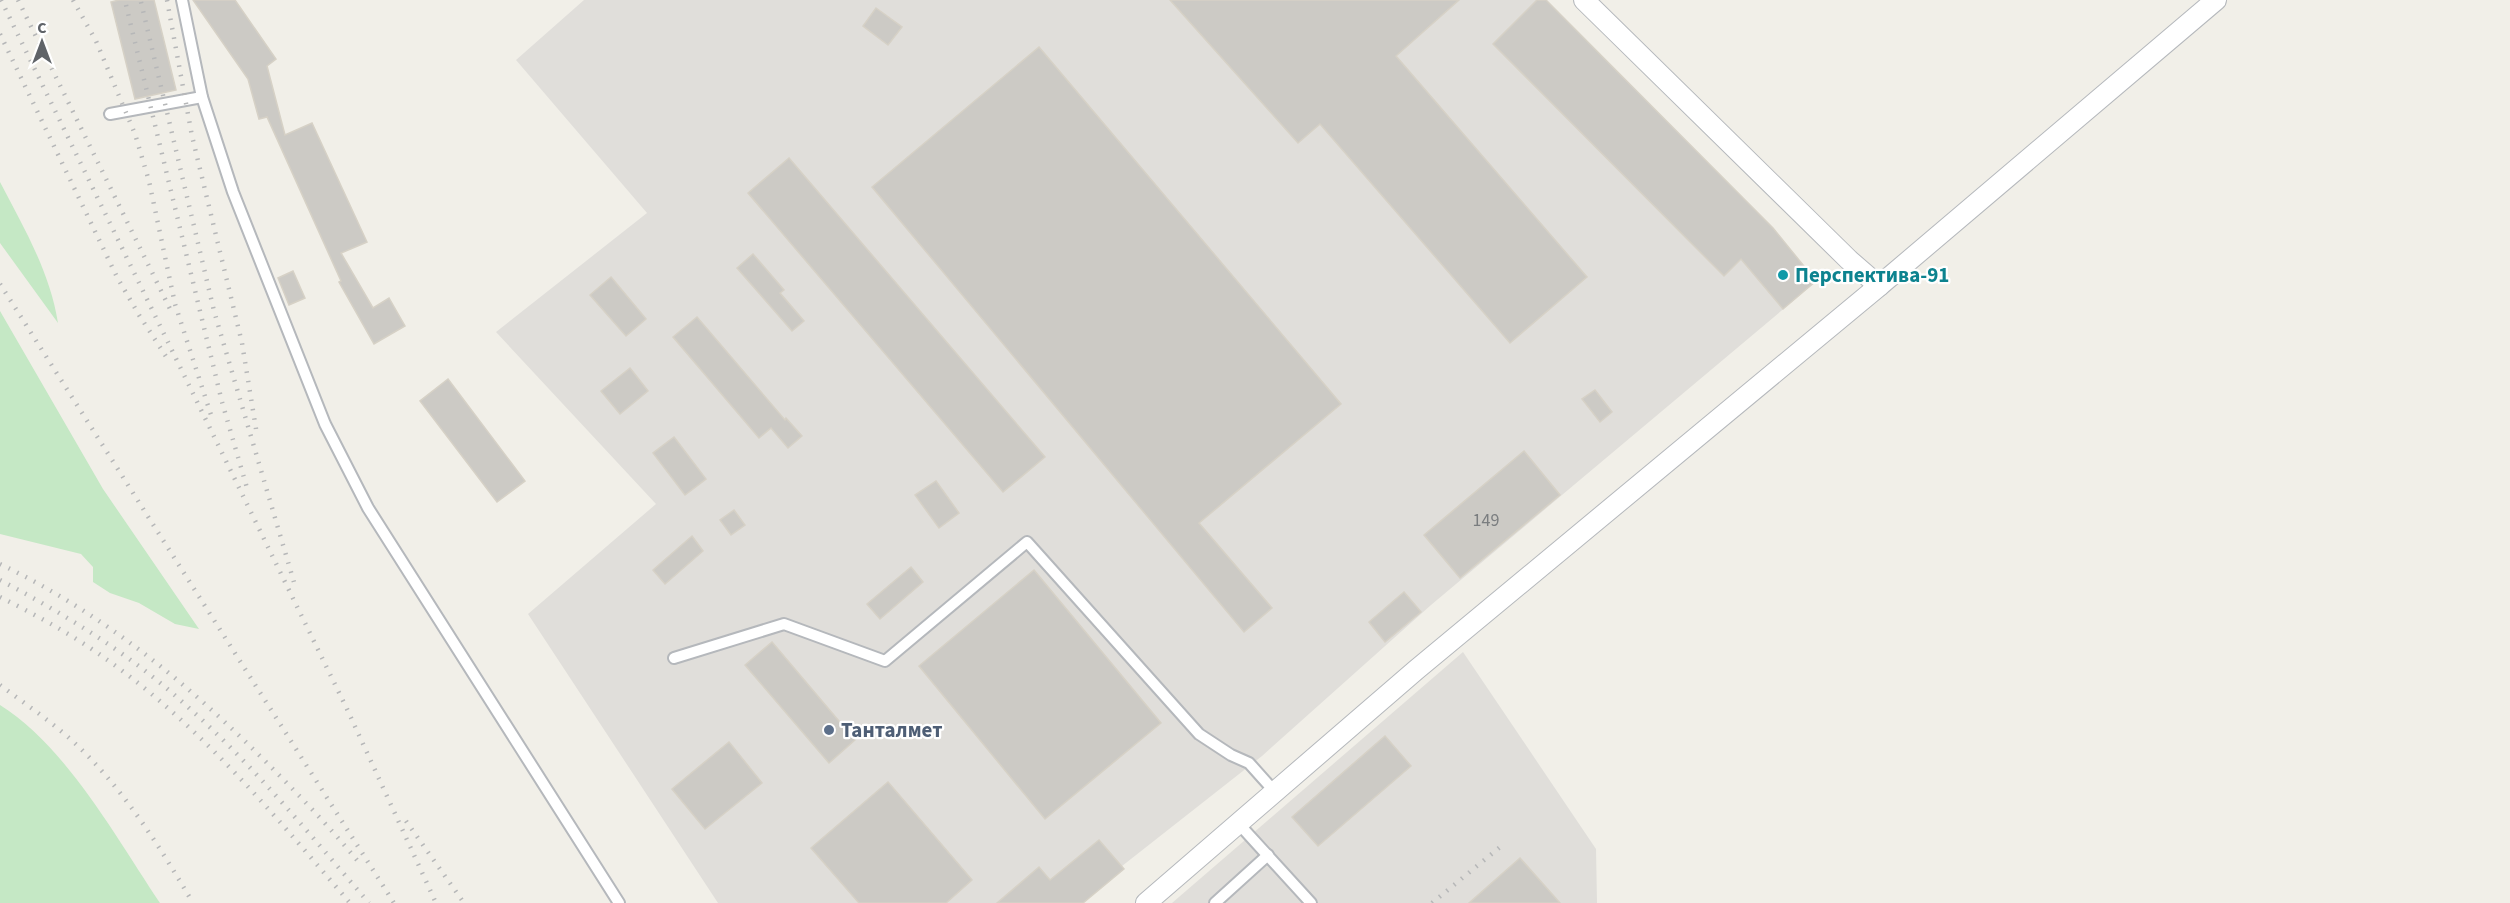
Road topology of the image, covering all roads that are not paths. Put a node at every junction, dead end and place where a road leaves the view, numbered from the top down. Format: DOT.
graph roads {
  1 [pos="182,0"];
  2 [pos="1584,0"];
  3 [pos="2216,0"];
  4 [pos="202,97"];
  5 [pos="110,114"];
  6 [pos="1879,286"];
  7 [pos="674,658"];
  8 [pos="1275,792"];
  9 [pos="1238,824"];
  10 [pos="1268,855"];
  11 [pos="619,903"];
  12 [pos="1146,903"];
  13 [pos="1215,903"];
  14 [pos="1311,903"];
  1 -- 4 [label="lane"];
  2 -- 6 [label="street"];
  3 -- 6 [label="street"];
  4 -- 5 [label="lane"];
  4 -- 11 [label="lane"];
  6 -- 8 [label="street"];
  7 -- 8 [label="lane"];
  8 -- 9 [label="street"];
  9 -- 10 [label="lane"];
  9 -- 12 [label="street"];
  10 -- 13 [label="lane"];
  10 -- 14 [label="lane"];
}
